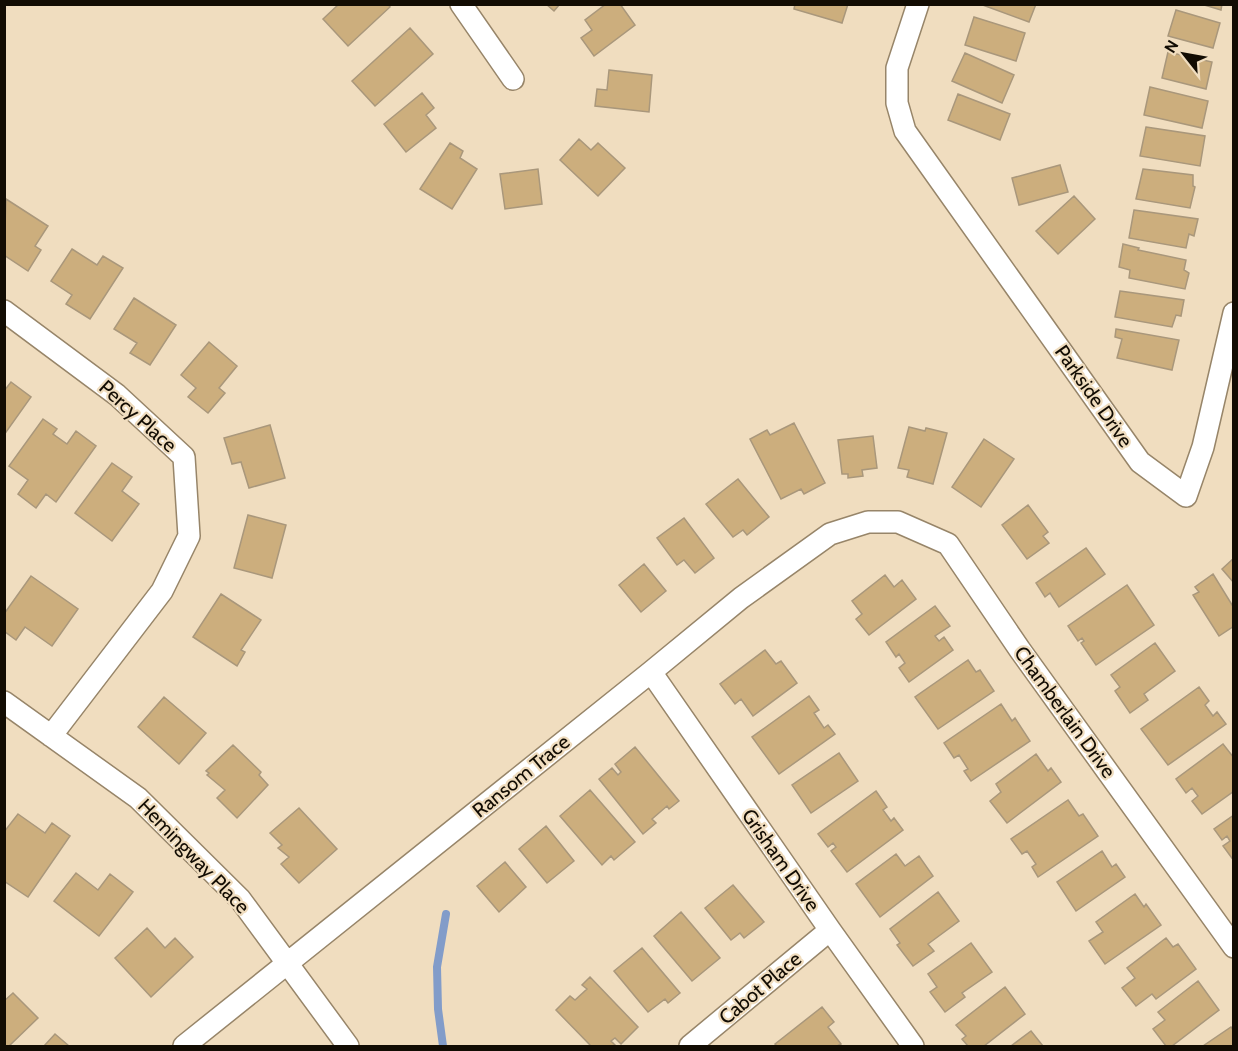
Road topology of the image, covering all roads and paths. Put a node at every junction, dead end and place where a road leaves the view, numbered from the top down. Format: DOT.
graph roads {
  1 [pos="461,4"];
  2 [pos="918,4"];
  3 [pos="513,79"];
  4 [pos="4,311"];
  5 [pos="1233,314"];
  6 [pos="868,522"];
  7 [pos="651,672"];
  8 [pos="4,702"];
  9 [pos="51,736"];
  10 [pos="830,930"];
  11 [pos="1233,947"];
  12 [pos="288,964"];
  13 [pos="184,1047"];
  14 [pos="348,1047"];
  15 [pos="690,1047"];
  16 [pos="914,1047"];
  1 -- 3 [label="street"];
  2 -- 5 [label="street, Parkside Drive"];
  4 -- 9 [label="street, Percy Place"];
  6 -- 7 [label="street, Ransom Trace"];
  6 -- 11 [label="street, Chamberlain Drive"];
  7 -- 10 [label="street, Grisham Drive"];
  7 -- 12 [label="street, Ransom Trace"];
  8 -- 9 [label="street, Hemingway Place"];
  9 -- 12 [label="street, Hemingway Place"];
  10 -- 15 [label="street, Cabot Place"];
  10 -- 16 [label="street, Grisham Drive"];
  12 -- 13 [label="street, Ransom Trace"];
  12 -- 14 [label="street, Hemingway Place"];
}
